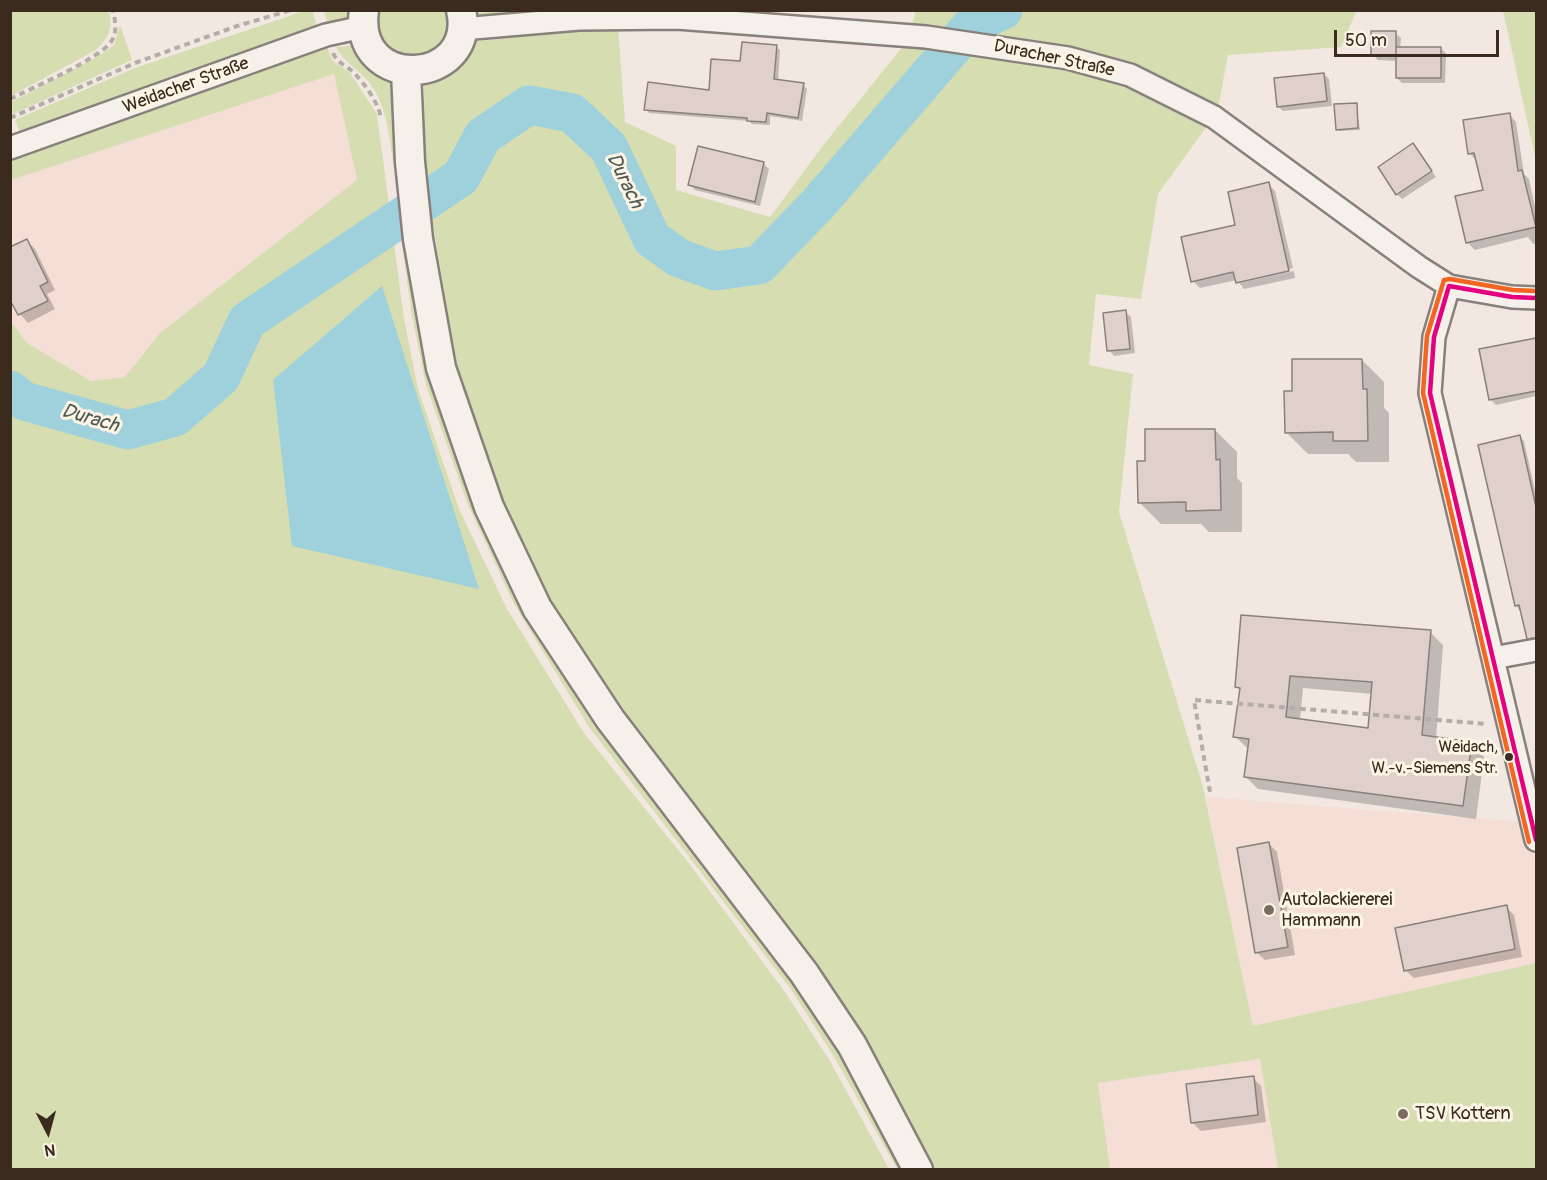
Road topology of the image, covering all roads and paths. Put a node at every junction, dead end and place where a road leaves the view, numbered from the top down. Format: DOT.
graph roads {
  1 [pos="113,10"];
  2 [pos="291,10"];
  3 [pos="363,19"];
  4 [pos="462,20"];
  5 [pos="326,35"];
  6 [pos="406,71"];
  7 [pos="10,99"];
  8 [pos="10,118"];
  9 [pos="382,122"];
  10 [pos="10,148"];
  11 [pos="1449,286"];
  12 [pos="1536,298"];
  13 [pos="1536,650"];
  14 [pos="1493,658"];
  15 [pos="1508,726"];
  16 [pos="1210,792"];
  17 [pos="1536,840"];
  18 [pos="918,1170"];
  1 -- 7 [label="path"];
  2 -- 8 [label="path"];
  3 -- 5 [label="street, Weidacher Straße"];
  3 -- 6 [label="street"];
  4 -- 6 [label="street"];
  4 -- 11 [label="street, Duracher Straße"];
  5 -- 9 [label="path"];
  5 -- 10 [label="street, Weidacher Straße"];
  6 -- 18 [label="street"];
  11 -- 12 [label="street, Duracher Straße"];
  11 -- 14 [label="street"];
  13 -- 14 [label="street"];
  14 -- 15 [label="street"];
  15 -- 16 [label="path"];
  15 -- 17 [label="street"];
}
